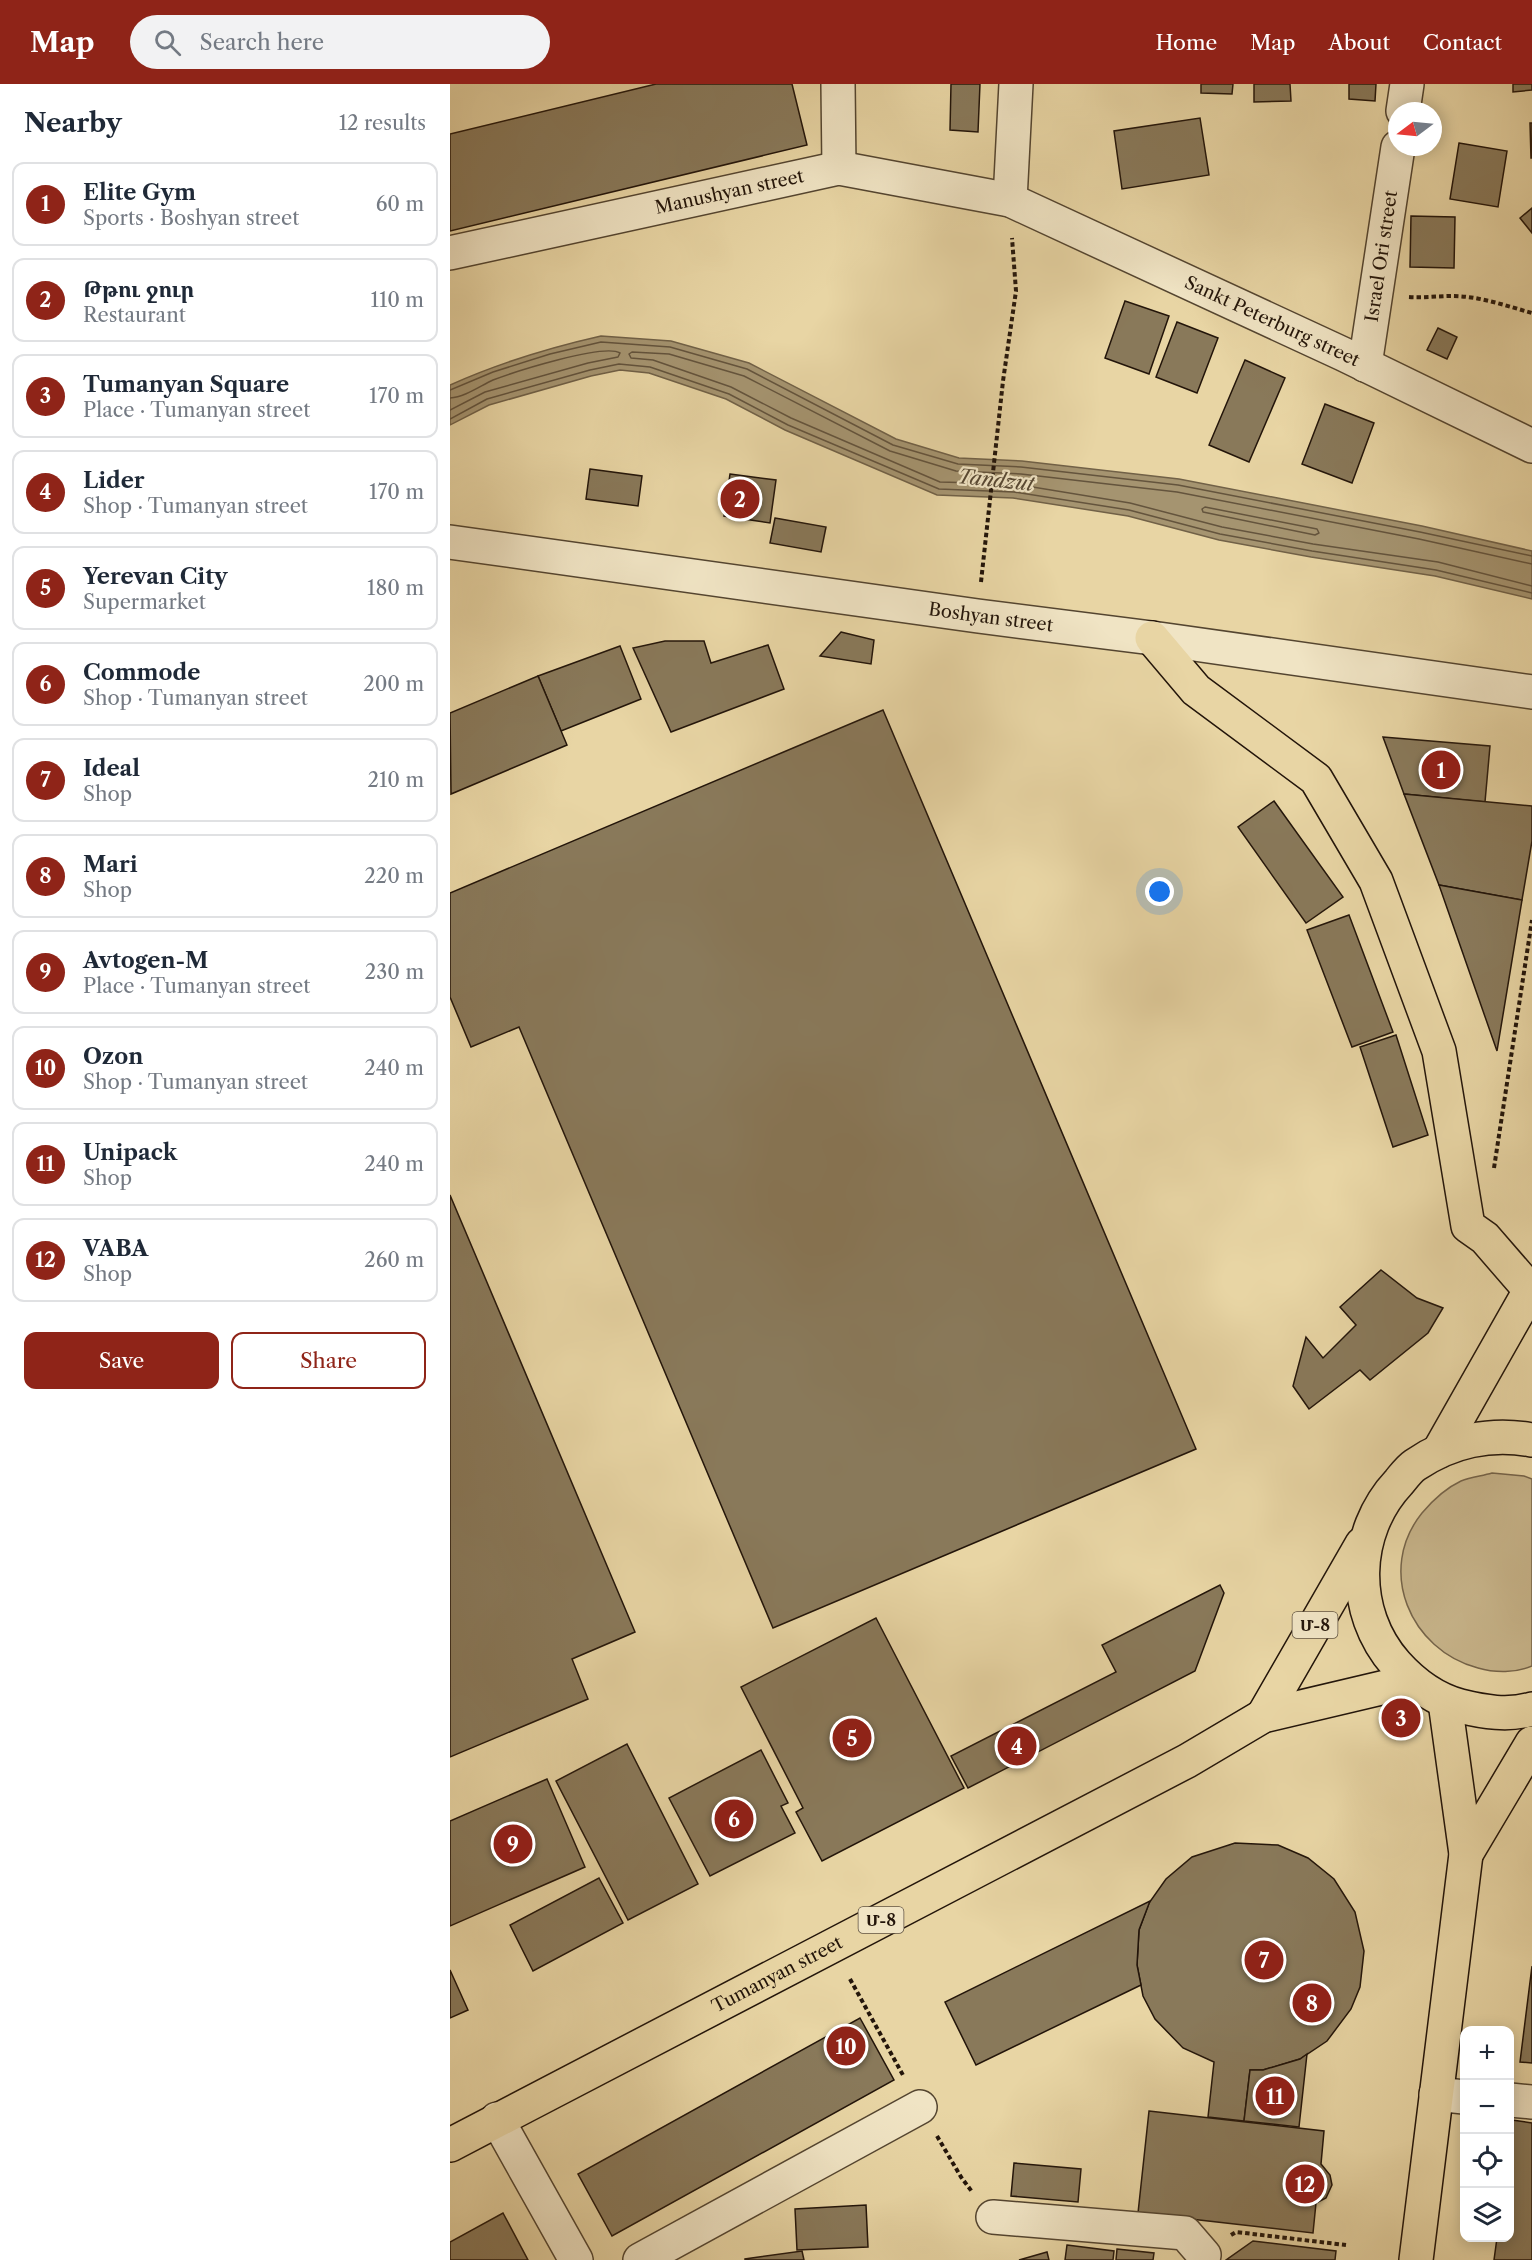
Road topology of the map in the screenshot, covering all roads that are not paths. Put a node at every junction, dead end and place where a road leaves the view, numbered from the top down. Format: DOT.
graph roads {
  1 [pos="838,84"];
  2 [pos="1016,84"];
  3 [pos="1407,84"];
  4 [pos="1404,102"];
  5 [pos="1397,156"];
  6 [pos="839,168"];
  7 [pos="1010,200"];
  8 [pos="450,253"];
  9 [pos="1365,365"];
  10 [pos="1532,446"];
  11 [pos="450,542"];
  12 [pos="1152,638"];
  13 [pos="1532,692"];
  14 [pos="1531,1288"];
  15 [pos="1532,1440"];
  16 [pos="1439,1452"];
  17 [pos="1368,1534"];
  18 [pos="1411,1681"];
  19 [pos="1445,1702"];
  20 [pos="1532,1709"];
  21 [pos="1263,1716"];
  22 [pos="1532,1743"];
  23 [pos="1466,1854"];
  24 [pos="1450,2096"];
  25 [pos="1514,2100"];
  26 [pos="1532,2102"];
  27 [pos="920,2107"];
  28 [pos="497,2119"];
  29 [pos="450,2145"];
  30 [pos="993,2217"];
  31 [pos="1204,2258"];
  32 [pos="576,2260"];
  33 [pos="640,2260"];
  34 [pos="1416,2260"];
  1 -- 6 [label="street"];
  2 -- 7 [label="street"];
  3 -- 4 [label="street"];
  5 -- 9 [label="street, Israel Ori street"];
  6 -- 7 [label="street, Manushyan street"];
  6 -- 8 [label="street, Manushyan street"];
  7 -- 9 [label="street, Sankt Peterburg street"];
  9 -- 10 [label="street, Sankt Peterburg street"];
  11 -- 12 [label="street, Boshyan street"];
  12 -- 13 [label="street, Boshyan street"];
  12 -- 14 [label="main road"];
  14 -- 16 [label="main road"];
  15 -- 16 [label="main road"];
  16 -- 17 [label="main road"];
  17 -- 18 [label="main road"];
  17 -- 21 [label="main road, Մ-8"];
  18 -- 19 [label="main road"];
  18 -- 21 [label="main road, Մ-8"];
  19 -- 20 [label="main road"];
  19 -- 23 [label="main road"];
  21 -- 28 [label="main road, Tumanyan street / Մ-8"];
  22 -- 23 [label="main road"];
  23 -- 24 [label="main road"];
  24 -- 34 [label="main road"];
  25 -- 26 [label="street"];
  27 -- 33 [label="street"];
  28 -- 29 [label="main road, Tumanyan street / Մ-8"];
  28 -- 32 [label="street"];
  30 -- 31 [label="street"];
}
